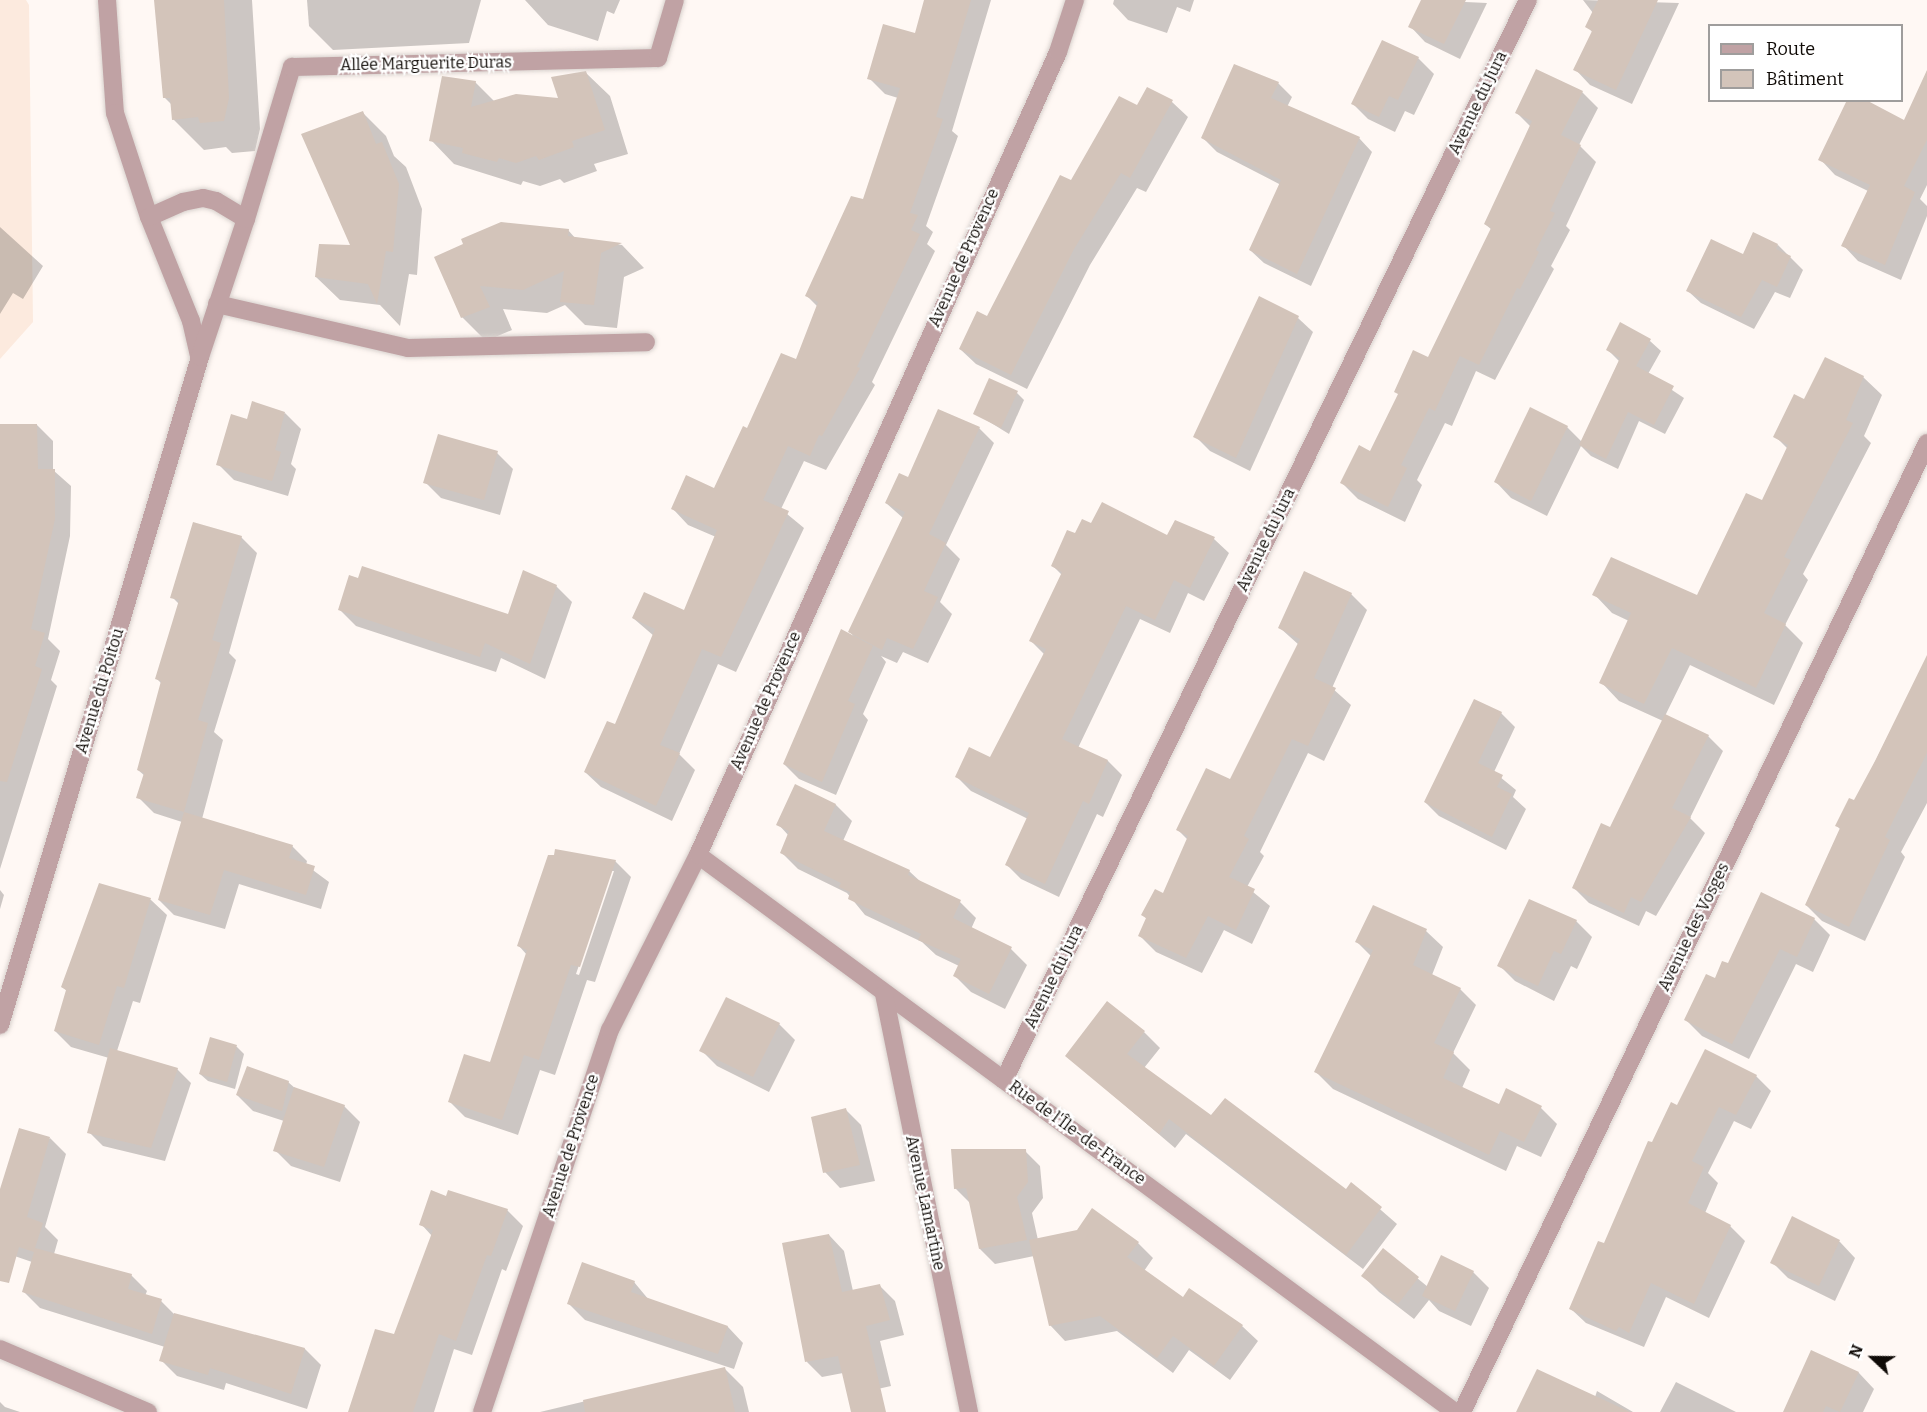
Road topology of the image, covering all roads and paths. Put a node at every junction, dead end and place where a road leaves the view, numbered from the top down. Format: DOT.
graph roads {
  1 [pos="107,0"];
  2 [pos="675,0"];
  3 [pos="1075,0"];
  4 [pos="1528,0"];
  5 [pos="149,217"];
  6 [pos="246,219"];
  7 [pos="217,304"];
  8 [pos="646,342"];
  9 [pos="200,357"];
  10 [pos="1927,443"];
  11 [pos="698,855"];
  12 [pos="884,994"];
  13 [pos="0,1025"];
  14 [pos="1004,1080"];
  15 [pos="0,1349"];
  16 [pos="148,1412"];
  17 [pos="482,1412"];
  18 [pos="969,1412"];
  19 [pos="1455,1412"];
  20 [pos="1462,1412"];
  1 -- 5 [label="street"];
  2 -- 6 [label="street, Allée Marguerite Duras"];
  3 -- 11 [label="street, Avenue de Provence"];
  4 -- 14 [label="street, Avenue du Jura"];
  5 -- 6 [label="street"];
  5 -- 9 [label="street"];
  6 -- 7 [label="street, Avenue du Poitou"];
  7 -- 8 [label="street"];
  7 -- 9 [label="street, Avenue du Poitou"];
  9 -- 13 [label="street, Avenue du Poitou"];
  10 -- 20 [label="street, Avenue des Vosges"];
  11 -- 12 [label="street, Rue de l'Île-de-France"];
  11 -- 17 [label="street, Avenue de Provence"];
  12 -- 14 [label="street, Rue de l'Île-de-France"];
  12 -- 18 [label="street, Avenue Lamartine"];
  14 -- 19 [label="street, Rue de l'Île-de-France"];
  15 -- 16 [label="street"];
}
